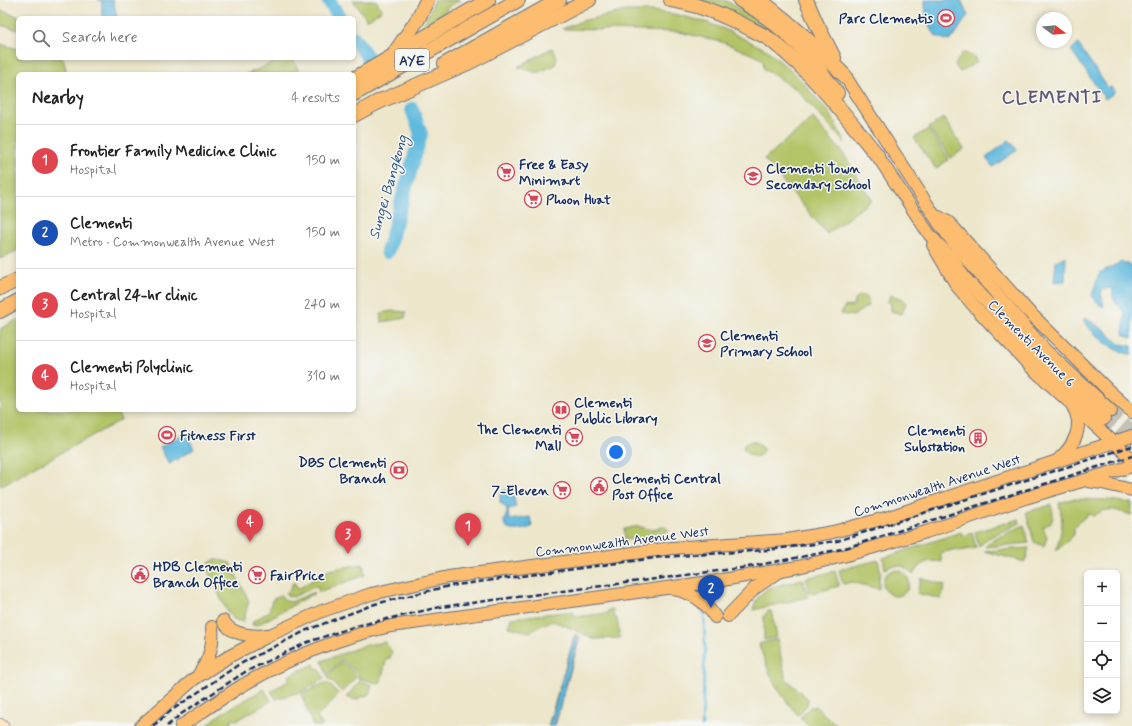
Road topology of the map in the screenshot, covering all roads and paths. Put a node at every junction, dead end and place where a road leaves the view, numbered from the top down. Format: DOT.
graph roads {
  1 [pos="427,0"];
  2 [pos="488,0"];
  3 [pos="518,0"];
  4 [pos="559,0"];
  5 [pos="589,0"];
  6 [pos="671,0"];
  7 [pos="760,0"];
  8 [pos="806,0"];
  9 [pos="742,1"];
  10 [pos="393,55"];
  11 [pos="844,76"];
  12 [pos="356,78"];
  13 [pos="356,93"];
  14 [pos="374,104"];
  15 [pos="356,114"];
  16 [pos="877,155"];
  17 [pos="934,215"];
  18 [pos="929,234"];
  19 [pos="16,281"];
  20 [pos="0,288"];
  21 [pos="16,302"];
  22 [pos="0,311"];
  23 [pos="1109,391"];
  24 [pos="1132,399"];
  25 [pos="1070,402"];
  26 [pos="1132,412"];
  27 [pos="1132,436"];
  28 [pos="1114,442"];
  29 [pos="1132,459"];
  30 [pos="1057,461"];
  31 [pos="1132,466"];
  32 [pos="1083,481"];
  33 [pos="1132,490"];
  34 [pos="783,569"];
  35 [pos="668,588"];
  36 [pos="223,621"];
  37 [pos="212,627"];
  38 [pos="272,634"];
  39 [pos="194,679"];
  40 [pos="0,724"];
  41 [pos="3,726"];
  42 [pos="140,726"];
  43 [pos="181,726"];
  1 -- 10 [label="highway"];
  2 -- 10 [label="highway"];
  3 -- 13 [label="highway, AYE"];
  4 -- 14 [label="highway, AYE"];
  5 -- 14 [label="highway"];
  6 -- 16 [label="highway"];
  7 -- 11 [label="highway"];
  8 -- 11 [label="highway"];
  9 -- 16 [label="highway"];
  10 -- 12 [label="highway"];
  11 -- 17 [label="main road, Clementi Avenue 6"];
  14 -- 15 [label="highway, AYE"];
  16 -- 18 [label="main road, Clementi Avenue 6"];
  17 -- 18 [label="main road, Clementi Avenue 6"];
  17 -- 23 [label="main road, Clementi Avenue 6"];
  18 -- 25 [label="main road, Clementi Avenue 6"];
  19 -- 20 [label="highway"];
  21 -- 22 [label="highway"];
  23 -- 24 [label="main road"];
  23 -- 26 [label="main road, Clementi Avenue 6"];
  25 -- 28 [label="main road, Clementi Avenue 6"];
  25 -- 30 [label="main road"];
  27 -- 28 [label="main road, Commonwealth Avenue West"];
  28 -- 29 [label="main road, Clementi Avenue 6"];
  28 -- 30 [label="main road, Commonwealth Avenue West"];
  30 -- 38 [label="main road, Commonwealth Avenue West"];
  31 -- 32 [label="main road"];
  32 -- 33 [label="main road"];
  32 -- 34 [label="main road"];
  34 -- 35 [label="main road"];
  34 -- 35 [label="main road"];
  35 -- 43 [label="main road"];
  36 -- 38 [label="main road"];
  37 -- 39 [label="main road"];
  38 -- 39 [label="main road, Commonwealth Avenue West"];
  39 -- 42 [label="main road, Commonwealth Avenue West"];
  40 -- 41 [label="main road"];
}
